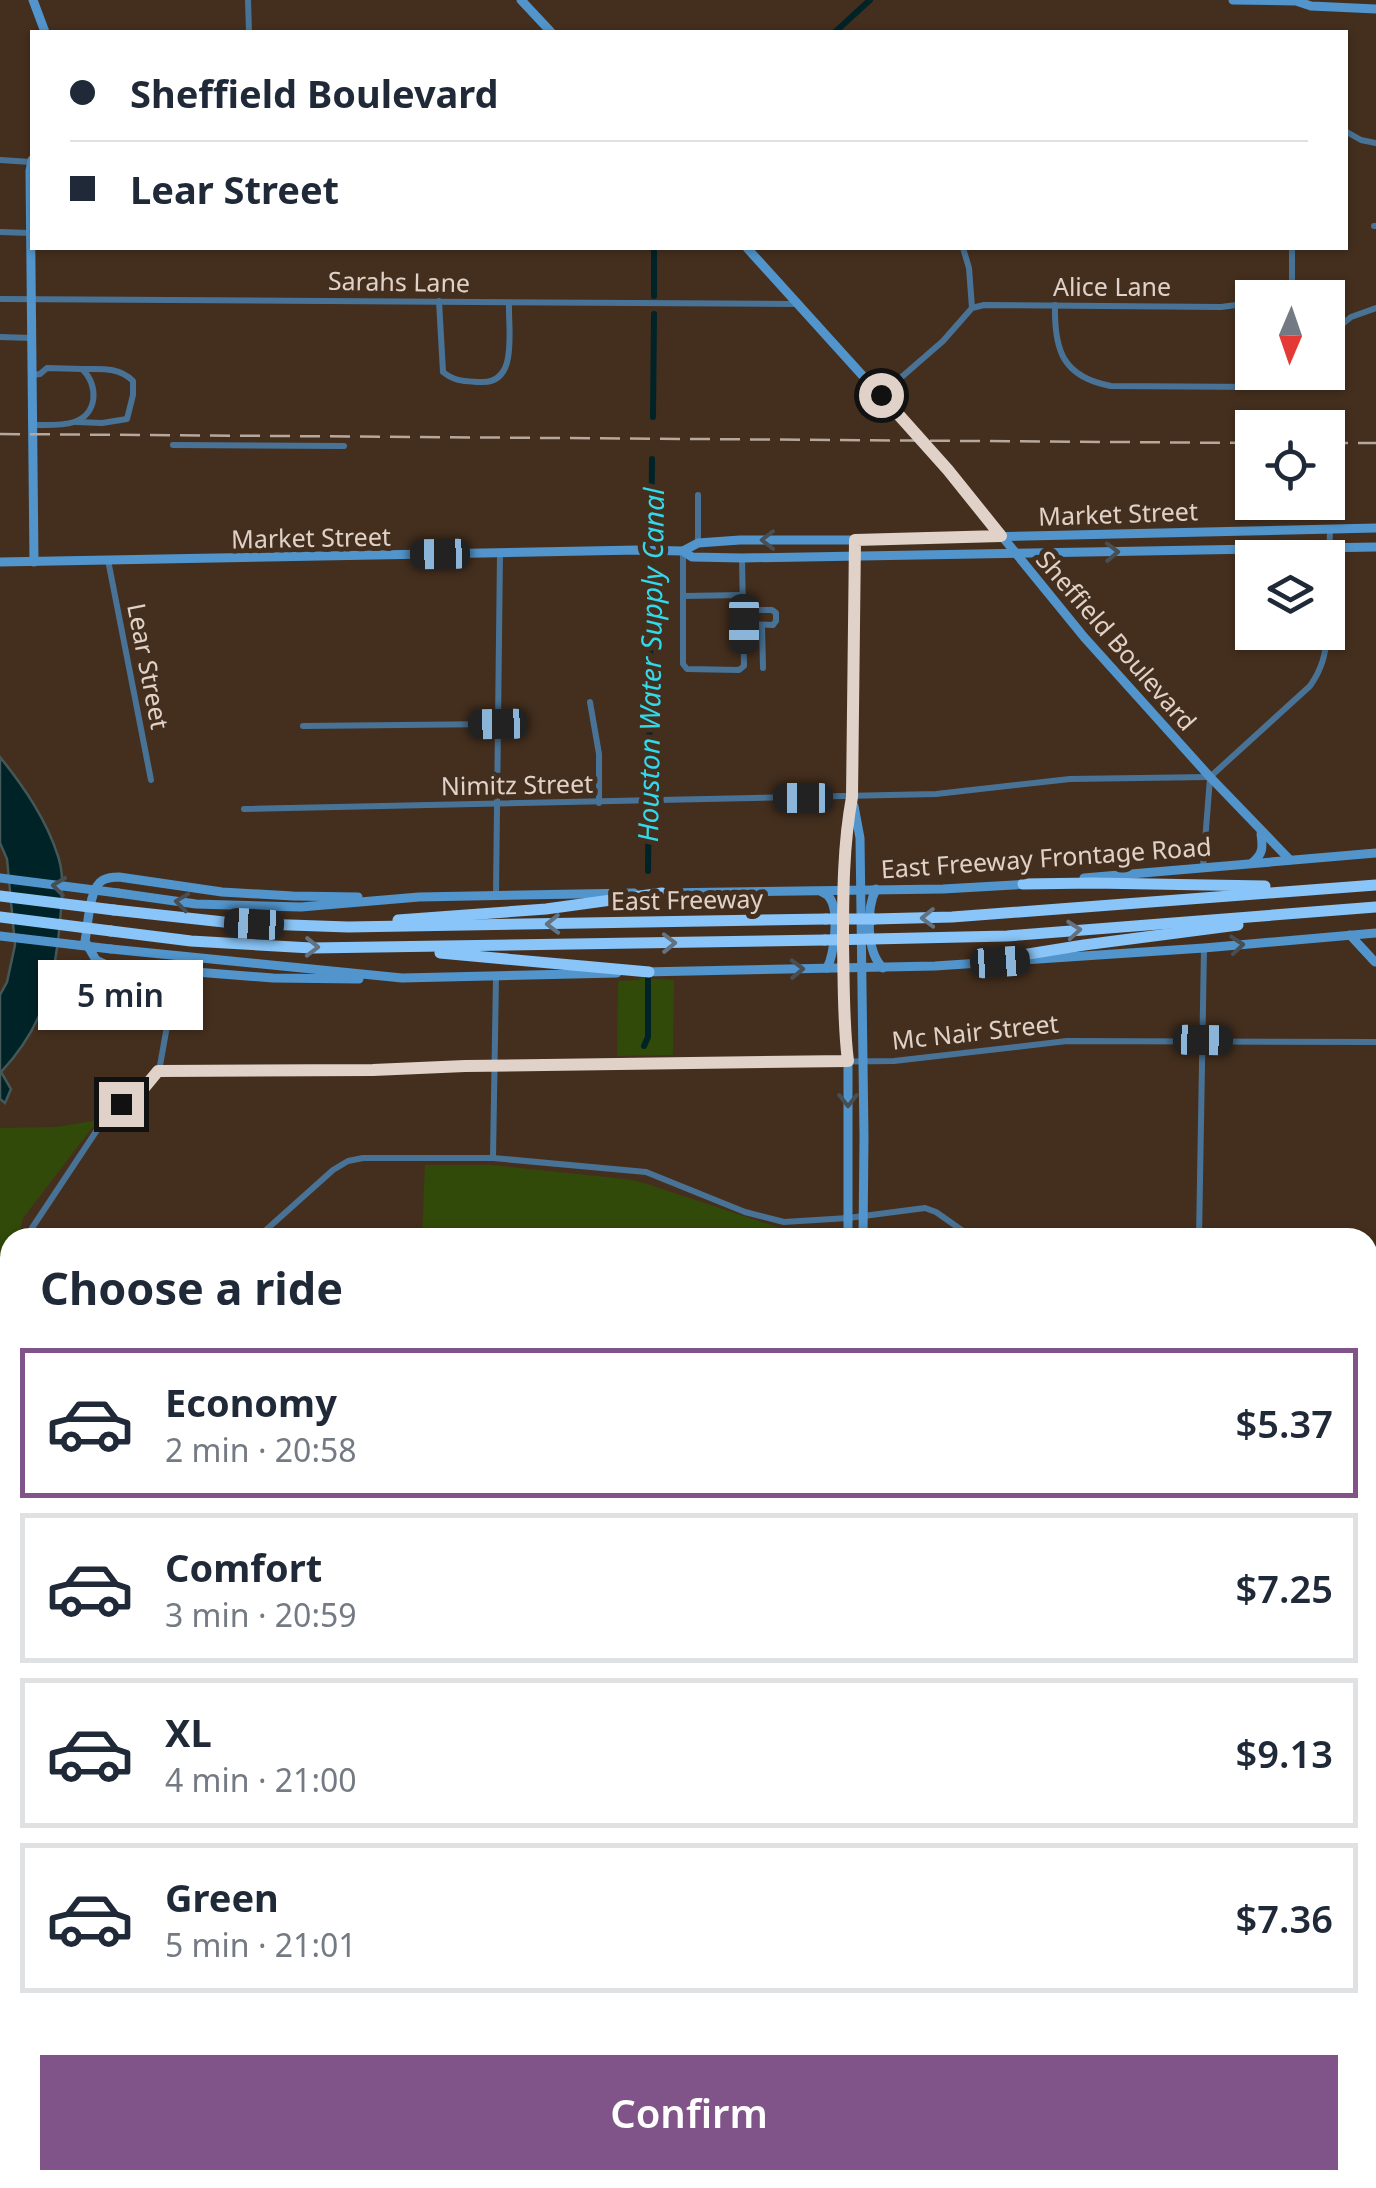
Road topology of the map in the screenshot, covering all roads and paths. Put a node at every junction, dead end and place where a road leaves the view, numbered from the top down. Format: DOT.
graph roads {
  1 [pos="33,0"];
  2 [pos="248,0"];
  3 [pos="521,0"];
  4 [pos="1233,0"];
  5 [pos="1297,0"];
  6 [pos="1376,7"];
  7 [pos="44,30"];
  8 [pos="249,30"];
  9 [pos="549,30"];
  10 [pos="1348,133"];
  11 [pos="1376,143"];
  12 [pos="0,160"];
  13 [pos="30,161"];
  14 [pos="0,232"];
  15 [pos="30,233"];
  16 [pos="31,250"];
  17 [pos="749,250"];
  18 [pos="964,250"];
  19 [pos="1292,250"];
  20 [pos="1292,280"];
  21 [pos="0,299"];
  22 [pos="31,299"];
  23 [pos="439,301"];
  24 [pos="509,302"];
  25 [pos="797,304"];
  26 [pos="1235,305"];
  27 [pos="1055,306"];
  28 [pos="972,308"];
  29 [pos="1376,308"];
  30 [pos="1345,322"];
  31 [pos="0,337"];
  32 [pos="32,338"];
  33 [pos="82,369"];
  34 [pos="32,375"];
  35 [pos="1235,387"];
  36 [pos="881,395"];
  37 [pos="76,422"];
  38 [pos="33,425"];
  39 [pos="174,446"];
  40 [pos="344,446"];
  41 [pos="698,494"];
  42 [pos="1376,528"];
  43 [pos="1330,529"];
  44 [pos="1001,536"];
  45 [pos="855,540"];
  46 [pos="1329,540"];
  47 [pos="698,543"];
  48 [pos="1345,548"];
  49 [pos="1376,548"];
  50 [pos="1235,549"];
  51 [pos="682,551"];
  52 [pos="1014,552"];
  53 [pos="500,553"];
  54 [pos="856,557"];
  55 [pos="742,558"];
  56 [pos="108,560"];
  57 [pos="0,562"];
  58 [pos="34,562"];
  59 [pos="743,595"];
  60 [pos="682,596"];
  61 [pos="744,610"];
  62 [pos="744,624"];
  63 [pos="762,625"];
  64 [pos="1326,650"];
  65 [pos="763,668"];
  66 [pos="590,702"];
  67 [pos="498,724"];
  68 [pos="302,726"];
  69 [pos="1210,777"];
  70 [pos="151,780"];
  71 [pos="852,797"];
  72 [pos="599,803"];
  73 [pos="497,804"];
  74 [pos="244,809"];
  75 [pos="1261,832"];
  76 [pos="1376,853"];
  77 [pos="1290,860"];
  78 [pos="1252,863"];
  79 [pos="1203,867"];
  80 [pos="0,878"];
  81 [pos="1023,884"];
  82 [pos="1376,885"];
  83 [pos="1339,888"];
  84 [pos="861,889"];
  85 [pos="876,889"];
  86 [pos="818,890"];
  87 [pos="843,890"];
  88 [pos="662,893"];
  89 [pos="496,894"];
  90 [pos="0,896"];
  91 [pos="419,897"];
  92 [pos="1376,907"];
  93 [pos="0,917"];
  94 [pos="348,927"];
  95 [pos="1376,933"];
  96 [pos="1349,935"];
  97 [pos="0,936"];
  98 [pos="396,948"];
  99 [pos="1204,948"];
  100 [pos="1376,954"];
  101 [pos="1000,962"];
  102 [pos="1376,963"];
  103 [pos="828,968"];
  104 [pos="844,968"];
  105 [pos="861,968"];
  106 [pos="883,968"];
  107 [pos="177,970"];
  108 [pos="648,972"];
  109 [pos="496,977"];
  110 [pos="402,978"];
  111 [pos="1203,1040"];
  112 [pos="1376,1042"];
  113 [pos="863,1060"];
  114 [pos="848,1061"];
  115 [pos="496,1066"];
  116 [pos="158,1071"];
  117 [pos="494,1158"];
  118 [pos="863,1216"];
  119 [pos="848,1218"];
  120 [pos="32,1228"];
  121 [pos="268,1228"];
  122 [pos="848,1228"];
  123 [pos="863,1228"];
  124 [pos="959,1228"];
  125 [pos="1199,1228"];
  1 -- 7 [label="main road"];
  2 -- 8 [label="street"];
  3 -- 9 [label="main road"];
  4 -- 5 [label="main road"];
  5 -- 6 [label="main road"];
  10 -- 11 [label="street"];
  12 -- 13 [label="street"];
  14 -- 15 [label="street"];
  16 -- 22 [label="main road"];
  17 -- 25 [label="main road, Sheffield Boulevard"];
  18 -- 28 [label="street"];
  19 -- 20 [label="street"];
  21 -- 22 [label="street, Sarahs Lane"];
  22 -- 23 [label="street, Sarahs Lane"];
  22 -- 32 [label="main road"];
  23 -- 24 [label="street, Sarahs Lane"];
  23 -- 24 [label="street"];
  24 -- 25 [label="street, Sarahs Lane"];
  25 -- 36 [label="main road, Sheffield Boulevard"];
  26 -- 27 [label="street, Alice Lane"];
  27 -- 28 [label="street, Alice Lane"];
  27 -- 35 [label="street"];
  28 -- 36 [label="street"];
  29 -- 30 [label="street"];
  31 -- 32 [label="street"];
  32 -- 34 [label="main road"];
  33 -- 34 [label="street"];
  33 -- 37 [label="street"];
  33 -- 37 [label="street"];
  34 -- 38 [label="main road"];
  36 -- 44 [label="main road, Sheffield Boulevard"];
  37 -- 38 [label="street"];
  38 -- 58 [label="main road"];
  39 -- 40 [label="street"];
  41 -- 47 [label="street"];
  42 -- 43 [label="main road, Market Street"];
  43 -- 44 [label="main road, Market Street"];
  43 -- 46 [label="street"];
  44 -- 45 [label="main road, Market Street"];
  44 -- 52 [label="main road, Sheffield Boulevard"];
  45 -- 47 [label="main road, Market Street, one-way"];
  45 -- 54 [label="main road"];
  47 -- 51 [label="main road, Market Street"];
  48 -- 49 [label="main road, Market Street"];
  52 -- 50 [label="main road, Market Street, one-way"];
  51 -- 53 [label="main road, Market Street"];
  51 -- 55 [label="main road, Market Street"];
  51 -- 60 [label="street"];
  52 -- 54 [label="main road, Market Street"];
  52 -- 69 [label="main road, Sheffield Boulevard"];
  53 -- 56 [label="main road, Market Street"];
  53 -- 67 [label="street"];
  54 -- 55 [label="main road, Market Street"];
  54 -- 71 [label="main road"];
  55 -- 59 [label="street"];
  56 -- 58 [label="main road, Market Street"];
  56 -- 70 [label="street, Lear Street"];
  57 -- 58 [label="main road, Market Street"];
  59 -- 60 [label="street"];
  59 -- 61 [label="street"];
  60 -- 62 [label="street"];
  61 -- 62 [label="street"];
  61 -- 63 [label="street"];
  62 -- 63 [label="street"];
  63 -- 65 [label="street"];
  64 -- 69 [label="street"];
  66 -- 72 [label="street"];
  67 -- 68 [label="street"];
  67 -- 73 [label="street"];
  69 -- 71 [label="street, Nimitz Street"];
  69 -- 75 [label="main road, Sheffield Boulevard"];
  69 -- 79 [label="street"];
  71 -- 72 [label="street, Nimitz Street"];
  71 -- 84 [label="main road"];
  71 -- 87 [label="main road"];
  72 -- 73 [label="street, Nimitz Street"];
  73 -- 74 [label="street, Nimitz Street"];
  73 -- 89 [label="street"];
  75 -- 77 [label="main road, Sheffield Boulevard"];
  75 -- 78 [label="main road"];
  76 -- 77 [label="main road, East Freeway Frontage Road"];
  77 -- 78 [label="main road, East Freeway Frontage Road"];
  78 -- 79 [label="main road, East Freeway Frontage Road"];
  79 -- 81 [label="main road, East Freeway Frontage Road"];
  91 -- 80 [label="main road, East Freeway Frontage Road, one-way, bridge"];
  81 -- 83 [label="highway"];
  81 -- 85 [label="main road, East Freeway Frontage Road"];
  82 -- 83 [label="highway, East Freeway"];
  83 -- 94 [label="highway, East Freeway, one-way, bridge"];
  84 -- 85 [label="main road, East Freeway Frontage Road"];
  84 -- 87 [label="main road, East Freeway Frontage Road"];
  84 -- 105 [label="main road"];
  85 -- 106 [label="main road"];
  86 -- 87 [label="main road, East Freeway Frontage Road"];
  86 -- 88 [label="main road, East Freeway Frontage Road"];
  86 -- 103 [label="main road"];
  87 -- 104 [label="main road"];
  88 -- 89 [label="main road, East Freeway Frontage Road"];
  88 -- 94 [label="highway"];
  89 -- 91 [label="main road, East Freeway Frontage Road"];
  90 -- 94 [label="highway, East Freeway, bridge"];
  91 -- 107 [label="main road"];
  98 -- 92 [label="highway, East Freeway, one-way, bridge"];
  92 -- 101 [label="highway"];
  93 -- 98 [label="highway, East Freeway, one-way, bridge"];
  95 -- 96 [label="main road"];
  99 -- 96 [label="main road, one-way"];
  96 -- 102 [label="main road"];
  97 -- 110 [label="main road, bridge"];
  98 -- 108 [label="highway"];
  99 -- 101 [label="main road"];
  99 -- 111 [label="street"];
  100 -- 102 [label="main road"];
  101 -- 106 [label="main road"];
  103 -- 104 [label="main road"];
  108 -- 103 [label="main road, one-way"];
  104 -- 105 [label="main road"];
  104 -- 114 [label="main road"];
  105 -- 106 [label="main road"];
  105 -- 113 [label="main road"];
  107 -- 110 [label="main road"];
  107 -- 116 [label="street"];
  108 -- 109 [label="main road"];
  109 -- 110 [label="main road"];
  109 -- 115 [label="street"];
  111 -- 112 [label="street, Mc Nair Street"];
  111 -- 113 [label="street, Mc Nair Street"];
  111 -- 125 [label="street"];
  113 -- 114 [label="street, Mc Nair Street"];
  113 -- 118 [label="main road"];
  114 -- 115 [label="street, Mc Nair Street"];
  114 -- 119 [label="main road, one-way"];
  115 -- 116 [label="street, Mc Nair Street"];
  115 -- 117 [label="street"];
  116 -- 120 [label="street"];
  117 -- 119 [label="street"];
  117 -- 121 [label="street"];
  118 -- 119 [label="street"];
  118 -- 123 [label="main road"];
  118 -- 124 [label="street"];
  119 -- 122 [label="main road"];
}
